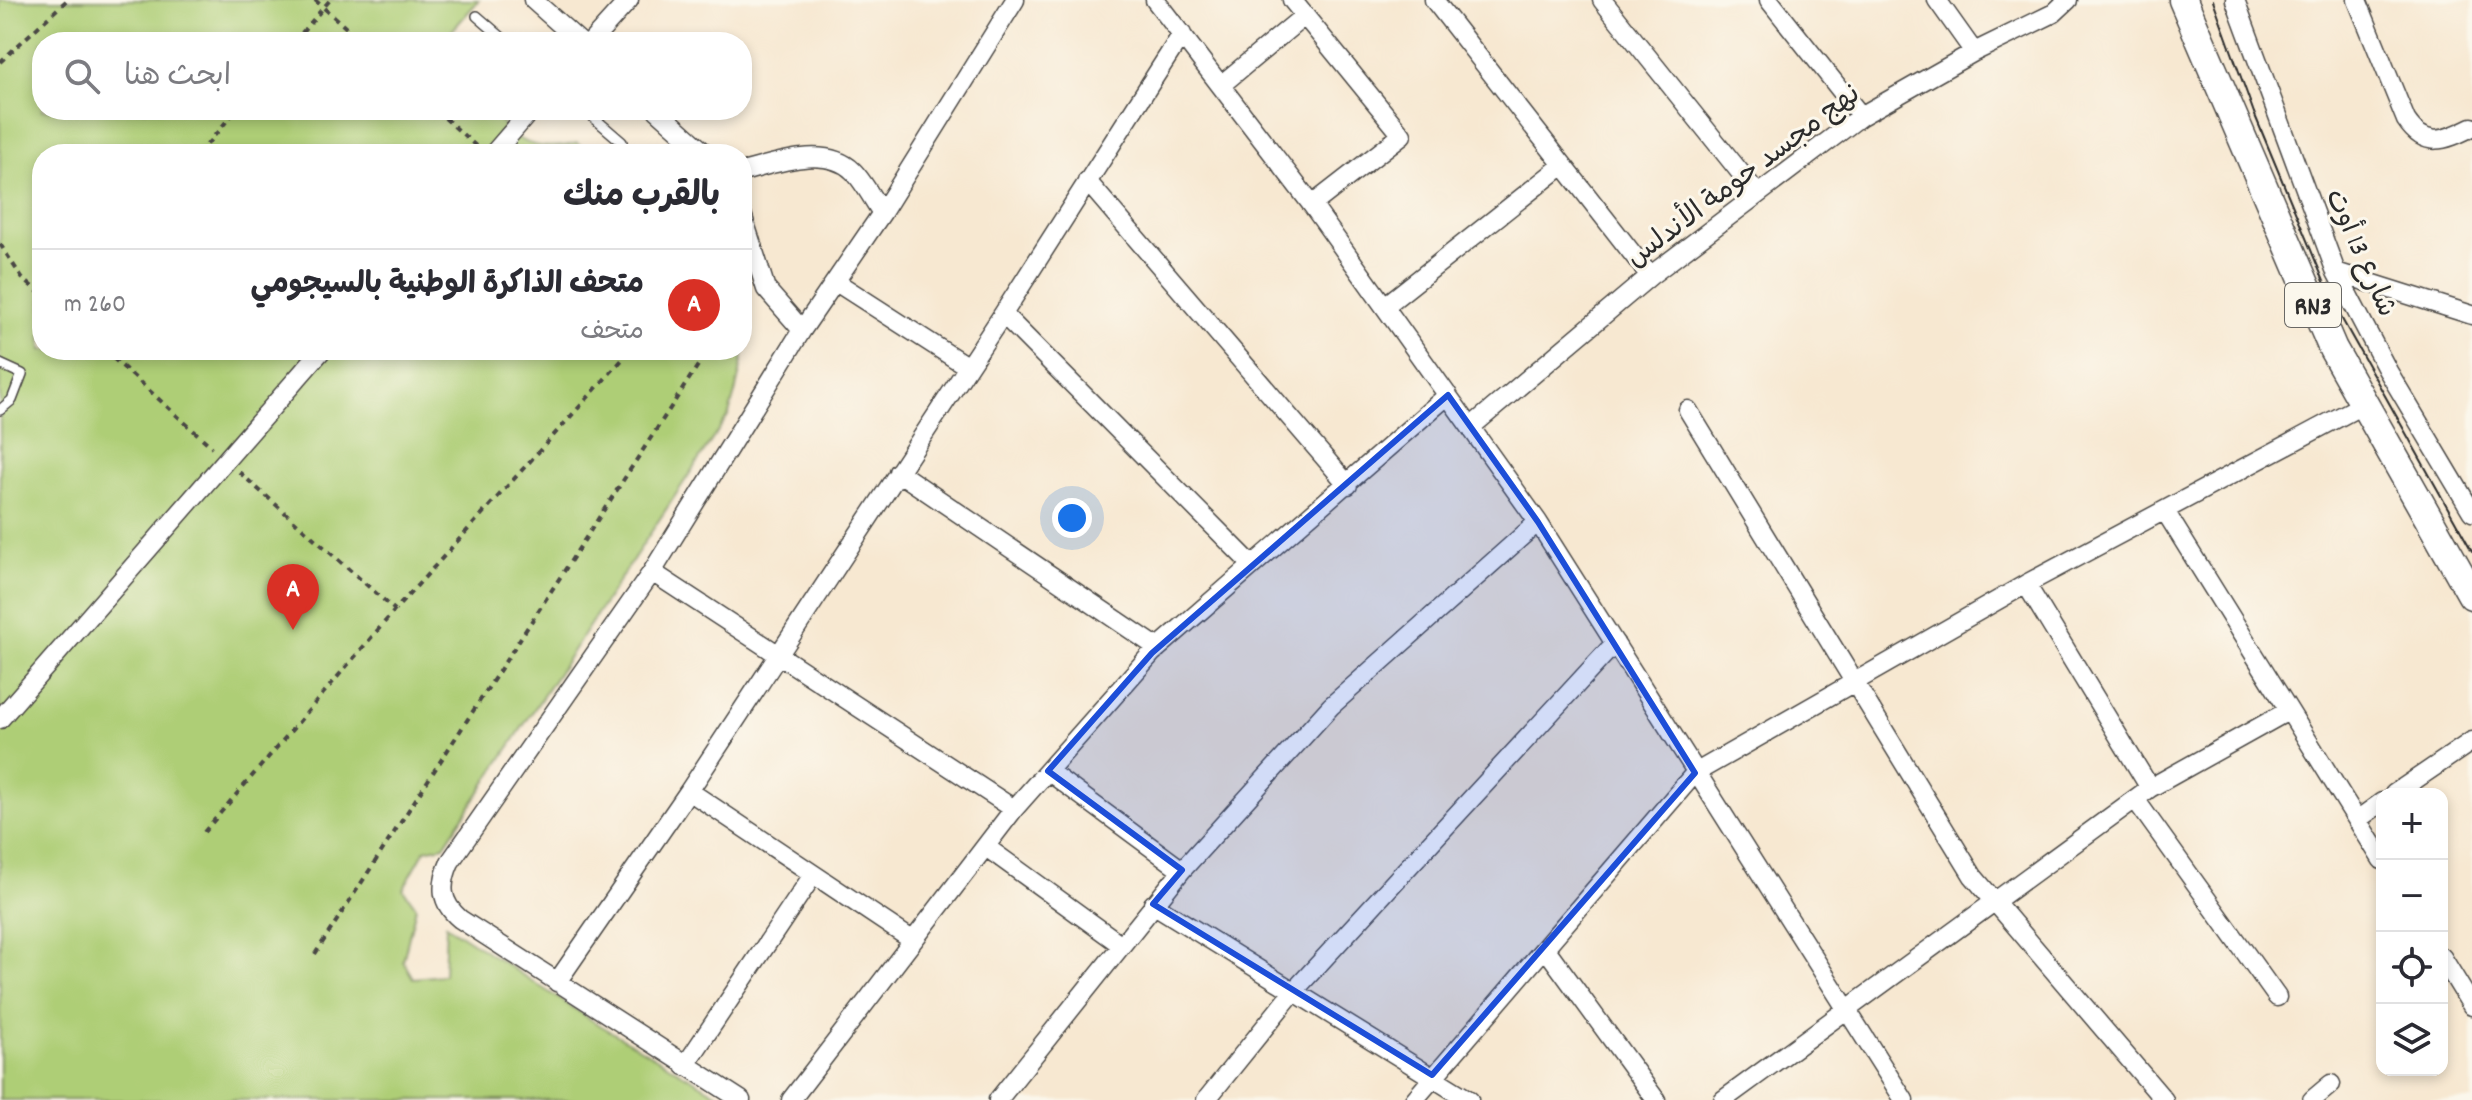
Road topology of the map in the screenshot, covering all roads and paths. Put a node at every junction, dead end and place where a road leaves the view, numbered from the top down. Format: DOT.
graph roads {
  1 [pos="67,0"];
  2 [pos="315,0"];
  3 [pos="330,0"];
  4 [pos="533,0"];
  5 [pos="629,0"];
  6 [pos="1015,0"];
  7 [pos="1155,0"];
  8 [pos="1292,0"];
  9 [pos="1434,0"];
  10 [pos="1602,0"];
  11 [pos="1769,0"];
  12 [pos="1937,0"];
  13 [pos="2068,0"];
  14 [pos="2183,0"];
  15 [pos="2235,0"];
  16 [pos="2357,0"];
  17 [pos="324,7"];
  18 [pos="477,16"];
  19 [pos="1304,16"];
  20 [pos="32,32"];
  21 [pos="32,32"];
  22 [pos="303,32"];
  23 [pos="351,32"];
  24 [pos="495,32"];
  25 [pos="569,32"];
  26 [pos="600,32"];
  27 [pos="1182,34"];
  28 [pos="1974,52"];
  29 [pos="0,62"];
  30 [pos="1221,85"];
  31 [pos="1861,116"];
  32 [pos="228,120"];
  33 [pos="447,120"];
  34 [pos="522,120"];
  35 [pos="597,120"];
  36 [pos="668,120"];
  37 [pos="2472,127"];
  38 [pos="622,142"];
  39 [pos="207,144"];
  40 [pos="474,144"];
  41 [pos="502,144"];
  42 [pos="695,144"];
  43 [pos="1563,165"];
  44 [pos="752,170"];
  45 [pos="1087,181"];
  46 [pos="1756,192"];
  47 [pos="1312,205"];
  48 [pos="882,213"];
  49 [pos="0,244"];
  50 [pos="752,245"];
  51 [pos="2336,272"];
  52 [pos="1650,276"];
  53 [pos="836,282"];
  54 [pos="32,286"];
  55 [pos="1385,306"];
  56 [pos="1003,314"];
  57 [pos="2472,315"];
  58 [pos="802,330"];
  59 [pos="115,360"];
  60 [pos="313,360"];
  61 [pos="622,360"];
  62 [pos="701,360"];
  63 [pos="0,364"];
  64 [pos="968,367"];
  65 [pos="1448,395"];
  66 [pos="2362,405"];
  67 [pos="0,410"];
  68 [pos="1688,410"];
  69 [pos="1472,426"];
  70 [pos="226,460"];
  71 [pos="898,472"];
  72 [pos="1348,485"];
  73 [pos="2165,511"];
  74 [pos="2472,512"];
  75 [pos="1538,522"];
  76 [pos="1252,565"];
  77 [pos="652,572"];
  78 [pos="2026,584"];
  79 [pos="2472,595"];
  80 [pos="395,610"];
  81 [pos="1615,643"];
  82 [pos="1158,648"];
  83 [pos="778,653"];
  84 [pos="1853,680"];
  85 [pos="2288,711"];
  86 [pos="0,719"];
  87 [pos="2472,741"];
  88 [pos="1048,771"];
  89 [pos="1695,773"];
  90 [pos="2403,788"];
  91 [pos="689,791"];
  92 [pos="2142,794"];
  93 [pos="2376,806"];
  94 [pos="1014,809"];
  95 [pos="2357,820"];
  96 [pos="204,832"];
  97 [pos="986,847"];
  98 [pos="2376,850"];
  99 [pos="1182,870"];
  100 [pos="813,875"];
  101 [pos="1994,902"];
  102 [pos="1153,904"];
  103 [pos="912,940"];
  104 [pos="1120,944"];
  105 [pos="1546,949"];
  106 [pos="315,954"];
  107 [pos="2448,967"];
  108 [pos="557,982"];
  109 [pos="1293,992"];
  110 [pos="2277,997"];
  111 [pos="2472,1006"];
  112 [pos="1845,1010"];
  113 [pos="685,1066"];
  114 [pos="1432,1075"];
  115 [pos="2331,1084"];
  116 [pos="741,1100"];
  117 [pos="791,1100"];
  118 [pos="998,1100"];
  119 [pos="1206,1100"];
  120 [pos="1414,1100"];
  121 [pos="1469,1100"];
  122 [pos="1656,1100"];
  123 [pos="1723,1100"];
  124 [pos="1904,1100"];
  125 [pos="2164,1100"];
  126 [pos="2312,1100"];
  1 -- 20 [label="path"];
  2 -- 17 [label="path"];
  3 -- 17 [label="path"];
  4 -- 25 [label="street"];
  5 -- 26 [label="street"];
  6 -- 48 [label="street"];
  7 -- 27 [label="street"];
  8 -- 19 [label="street"];
  9 -- 43 [label="street"];
  10 -- 46 [label="street"];
  11 -- 31 [label="street"];
  12 -- 28 [label="street"];
  13 -- 28 [label="street, نهج مجسد حومة الأندلس"];
  14 -- 66 [label="main road, RN3"];
  15 -- 51 [label="street, شارع 13 أوت"];
  16 -- 37 [label="street"];
  17 -- 22 [label="path"];
  17 -- 23 [label="path"];
  18 -- 24 [label="lane"];
  19 -- 30 [label="street"];
  19 -- 47 [label="street"];
  21 -- 29 [label="path"];
  27 -- 30 [label="street"];
  27 -- 45 [label="street"];
  28 -- 31 [label="street, نهج مجسد حومة الأندلس"];
  30 -- 47 [label="street"];
  31 -- 46 [label="street, نهج مجسد حومة الأندلس"];
  32 -- 39 [label="path"];
  33 -- 40 [label="path"];
  34 -- 41 [label="street"];
  35 -- 38 [label="lane"];
  36 -- 42 [label="street"];
  43 -- 52 [label="street"];
  43 -- 55 [label="street"];
  44 -- 48 [label="street"];
  45 -- 56 [label="street"];
  45 -- 72 [label="street"];
  46 -- 52 [label="street, نهج مجسد حومة الأندلس"];
  47 -- 55 [label="street"];
  48 -- 53 [label="street"];
  49 -- 54 [label="path"];
  50 -- 58 [label="street"];
  51 -- 57 [label="street"];
  51 -- 74 [label="street, شارع 13 أوت"];
  52 -- 69 [label="street, نهج مجسد حومة الأندلس"];
  53 -- 58 [label="street"];
  53 -- 64 [label="street"];
  55 -- 65 [label="street"];
  56 -- 64 [label="street"];
  56 -- 76 [label="street"];
  58 -- 77 [label="street"];
  59 -- 70 [label="path"];
  60 -- 70 [label="street"];
  61 -- 80 [label="path"];
  62 -- 106 [label="path"];
  63 -- 67 [label="lane"];
  64 -- 71 [label="street"];
  65 -- 69 [label="street"];
  65 -- 72 [label="street"];
  66 -- 73 [label="street"];
  66 -- 79 [label="main road, RN3"];
  68 -- 84 [label="street"];
  69 -- 75 [label="street"];
  70 -- 80 [label="path"];
  70 -- 86 [label="street"];
  71 -- 82 [label="street"];
  71 -- 83 [label="street"];
  72 -- 76 [label="street"];
  73 -- 78 [label="street"];
  73 -- 85 [label="street"];
  75 -- 81 [label="street"];
  75 -- 99 [label="street"];
  76 -- 82 [label="street"];
  77 -- 83 [label="street"];
  77 -- 108 [label="street"];
  78 -- 84 [label="street"];
  78 -- 92 [label="street"];
  80 -- 96 [label="path"];
  81 -- 89 [label="street"];
  81 -- 109 [label="street"];
  82 -- 88 [label="street"];
  83 -- 91 [label="street"];
  83 -- 94 [label="street"];
  84 -- 89 [label="street"];
  84 -- 101 [label="street"];
  85 -- 92 [label="street"];
  85 -- 95 [label="street"];
  87 -- 90 [label="street"];
  88 -- 94 [label="street"];
  88 -- 99 [label="street"];
  89 -- 105 [label="street"];
  89 -- 112 [label="street"];
  91 -- 100 [label="street"];
  91 -- 108 [label="street"];
  92 -- 101 [label="street"];
  92 -- 110 [label="street"];
  93 -- 95 [label="street"];
  94 -- 97 [label="street"];
  95 -- 98 [label="street"];
  97 -- 103 [label="street"];
  97 -- 104 [label="street"];
  99 -- 102 [label="street"];
  100 -- 103 [label="street"];
  100 -- 113 [label="street"];
  101 -- 112 [label="street"];
  101 -- 125 [label="street"];
  102 -- 104 [label="street"];
  102 -- 109 [label="street"];
  103 -- 117 [label="street"];
  104 -- 118 [label="street"];
  105 -- 114 [label="street"];
  105 -- 122 [label="street"];
  107 -- 111 [label="street"];
  108 -- 113 [label="street"];
  109 -- 114 [label="street"];
  109 -- 119 [label="street"];
  112 -- 123 [label="street"];
  112 -- 124 [label="street"];
  113 -- 116 [label="street"];
  114 -- 120 [label="street"];
  114 -- 121 [label="street"];
  115 -- 126 [label="street"];
}
